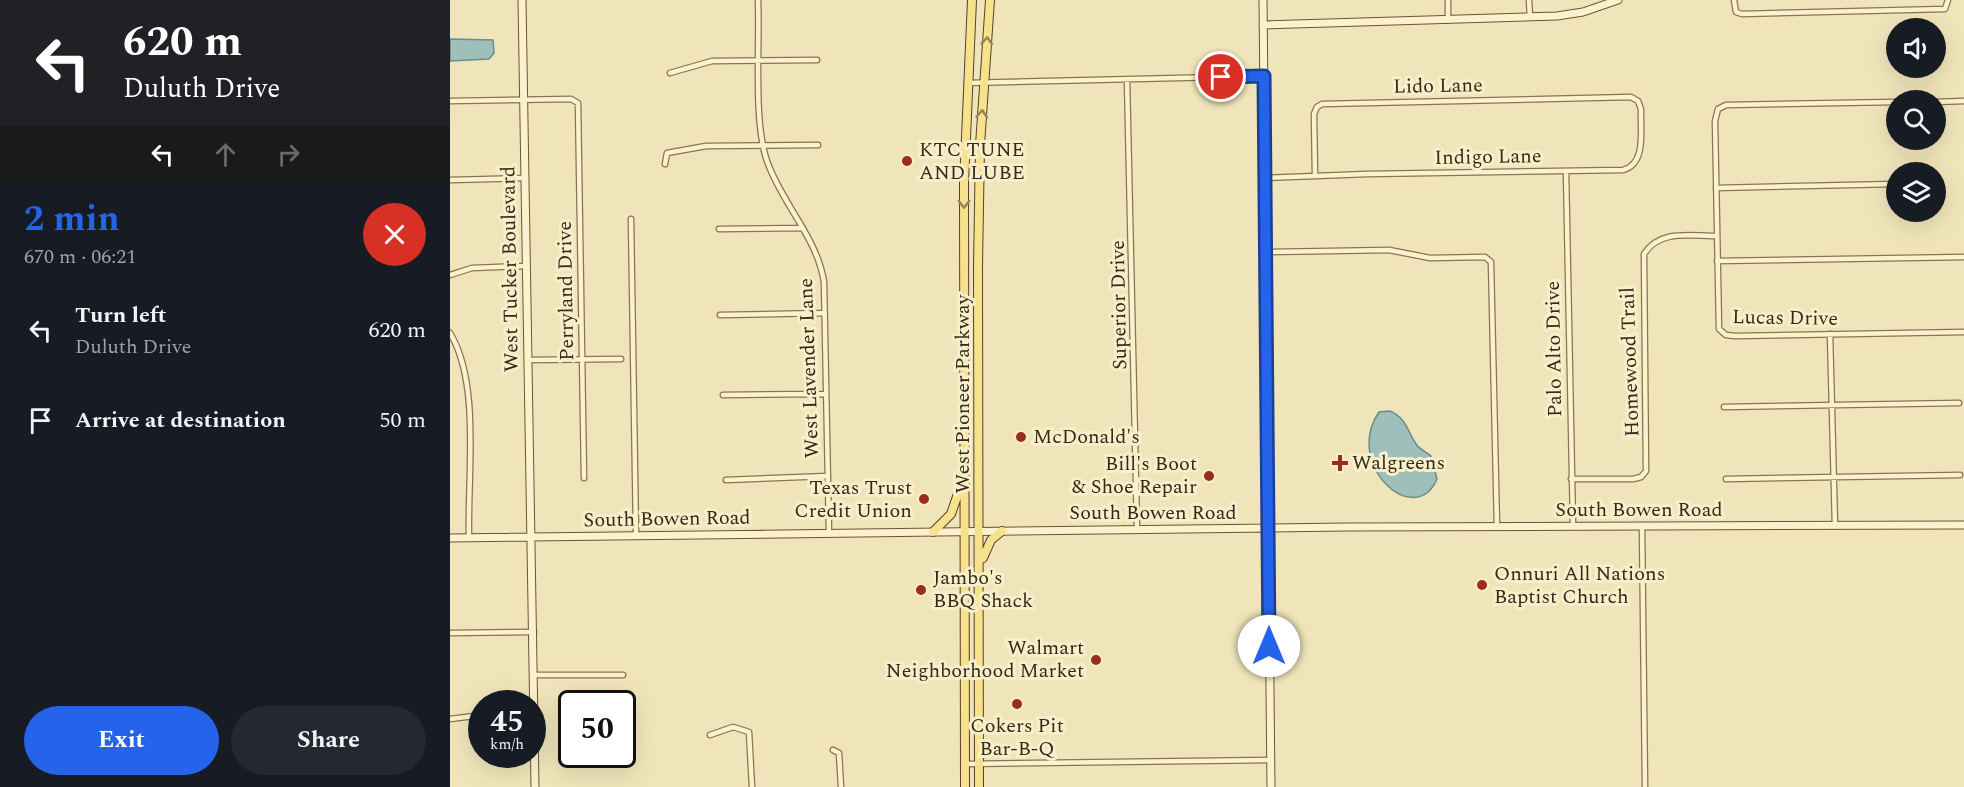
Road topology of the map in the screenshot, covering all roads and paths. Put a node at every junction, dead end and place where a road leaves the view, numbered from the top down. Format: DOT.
graph roads {
  1 [pos="522,0"];
  2 [pos="759,0"];
  3 [pos="972,0"];
  4 [pos="990,0"];
  5 [pos="1263,0"];
  6 [pos="1448,0"];
  7 [pos="1529,0"];
  8 [pos="1618,0"];
  9 [pos="1734,0"];
  10 [pos="1948,0"];
  11 [pos="1530,17"];
  12 [pos="1448,20"];
  13 [pos="1263,25"];
  14 [pos="817,60"];
  15 [pos="760,61"];
  16 [pos="670,74"];
  17 [pos="1264,76"];
  18 [pos="1127,80"];
  19 [pos="984,82"];
  20 [pos="967,83"];
  21 [pos="1631,97"];
  22 [pos="523,100"];
  23 [pos="450,101"];
  24 [pos="1886,102"];
  25 [pos="1946,102"];
  26 [pos="1964,102"];
  27 [pos="763,145"];
  28 [pos="818,145"];
  29 [pos="665,164"];
  30 [pos="1566,171"];
  31 [pos="1315,176"];
  32 [pos="524,178"];
  33 [pos="1265,178"];
  34 [pos="450,180"];
  35 [pos="1886,184"];
  36 [pos="1716,188"];
  37 [pos="631,219"];
  38 [pos="802,228"];
  39 [pos="719,229"];
  40 [pos="1716,236"];
  41 [pos="1266,252"];
  42 [pos="1964,257"];
  43 [pos="1717,261"];
  44 [pos="526,266"];
  45 [pos="450,275"];
  46 [pos="824,313"];
  47 [pos="720,315"];
  48 [pos="1964,332"];
  49 [pos="450,333"];
  50 [pos="1830,334"];
  51 [pos="963,344"];
  52 [pos="979,347"];
  53 [pos="582,359"];
  54 [pos="621,359"];
  55 [pos="528,360"];
  56 [pos="825,394"];
  57 [pos="723,395"];
  58 [pos="1959,403"];
  59 [pos="1832,405"];
  60 [pos="1724,407"];
  61 [pos="964,475"];
  62 [pos="1960,475"];
  63 [pos="828,476"];
  64 [pos="1834,477"];
  65 [pos="584,478"];
  66 [pos="1571,479"];
  67 [pos="1726,479"];
  68 [pos="726,480"];
  69 [pos="1964,525"];
  70 [pos="1573,526"];
  71 [pos="1642,526"];
  72 [pos="1835,526"];
  73 [pos="1497,527"];
  74 [pos="1268,528"];
  75 [pos="1137,530"];
  76 [pos="963,531"];
  77 [pos="980,531"];
  78 [pos="1002,531"];
  79 [pos="933,532"];
  80 [pos="829,533"];
  81 [pos="636,536"];
  82 [pos="531,537"];
  83 [pos="450,538"];
  84 [pos="469,538"];
  85 [pos="980,569"];
  86 [pos="534,632"];
  87 [pos="450,633"];
  88 [pos="534,675"];
  89 [pos="623,675"];
  90 [pos="534,690"];
  91 [pos="468,717"];
  92 [pos="450,719"];
  93 [pos="710,735"];
  94 [pos="832,750"];
  95 [pos="1270,760"];
  96 [pos="965,764"];
  97 [pos="981,764"];
  98 [pos="535,768"];
  99 [pos="535,787"];
  100 [pos="752,787"];
  101 [pos="841,787"];
  102 [pos="965,787"];
  103 [pos="979,787"];
  104 [pos="1270,787"];
  105 [pos="1645,787"];
  1 -- 22 [label="main road, West Tucker Boulevard"];
  2 -- 15 [label="street, West Lavender Lane"];
  3 -- 20 [label="main road, West Pioneer Parkway"];
  19 -- 4 [label="main road, West Pioneer Parkway, one-way"];
  5 -- 13 [label="main road"];
  6 -- 12 [label="street"];
  7 -- 11 [label="street"];
  8 -- 11 [label="main road"];
  9 -- 10 [label="street"];
  11 -- 12 [label="main road"];
  12 -- 13 [label="main road"];
  13 -- 17 [label="main road"];
  14 -- 15 [label="street"];
  15 -- 16 [label="street"];
  15 -- 27 [label="street, West Lavender Lane"];
  17 -- 18 [label="street"];
  17 -- 33 [label="main road"];
  18 -- 19 [label="street"];
  18 -- 75 [label="street, Superior Drive"];
  19 -- 20 [label="street"];
  52 -- 19 [label="main road, West Pioneer Parkway, one-way"];
  20 -- 51 [label="main road, West Pioneer Parkway, one-way"];
  21 -- 30 [label="street, Indigo Lane"];
  21 -- 31 [label="street, Lido Lane"];
  22 -- 23 [label="street"];
  22 -- 32 [label="main road, West Tucker Boulevard"];
  22 -- 53 [label="street, Perryland Drive"];
  24 -- 36 [label="street, Lucas Drive"];
  25 -- 26 [label="street"];
  27 -- 28 [label="street"];
  27 -- 29 [label="street"];
  27 -- 38 [label="street, West Lavender Lane"];
  30 -- 31 [label="street, Indigo Lane"];
  30 -- 66 [label="street, Palo Alto Drive"];
  31 -- 33 [label="street, Indigo Lane"];
  32 -- 34 [label="street"];
  32 -- 44 [label="main road, West Tucker Boulevard"];
  33 -- 41 [label="main road"];
  35 -- 36 [label="street"];
  36 -- 40 [label="street, Lucas Drive"];
  37 -- 81 [label="street"];
  38 -- 39 [label="street"];
  38 -- 46 [label="street, West Lavender Lane"];
  40 -- 43 [label="street, Lucas Drive"];
  40 -- 66 [label="street, Homewood Trail"];
  41 -- 73 [label="street"];
  41 -- 74 [label="main road"];
  42 -- 43 [label="street"];
  43 -- 50 [label="street, Lucas Drive"];
  44 -- 45 [label="street"];
  44 -- 55 [label="main road, West Tucker Boulevard"];
  46 -- 47 [label="street"];
  46 -- 56 [label="street, West Lavender Lane"];
  48 -- 50 [label="street, Lucas Drive"];
  49 -- 84 [label="street"];
  50 -- 59 [label="street"];
  51 -- 52 [label="main road"];
  51 -- 61 [label="main road, West Pioneer Parkway"];
  52 -- 77 [label="main road, West Pioneer Parkway"];
  53 -- 54 [label="street"];
  53 -- 55 [label="street"];
  53 -- 65 [label="street, Perryland Drive"];
  55 -- 82 [label="main road, West Tucker Boulevard"];
  56 -- 57 [label="street"];
  56 -- 63 [label="street, West Lavender Lane"];
  58 -- 59 [label="street"];
  59 -- 60 [label="street"];
  59 -- 64 [label="street"];
  61 -- 76 [label="main road, West Pioneer Parkway"];
  61 -- 79 [label="main road"];
  62 -- 64 [label="street"];
  63 -- 68 [label="street"];
  63 -- 80 [label="street, West Lavender Lane"];
  64 -- 67 [label="street"];
  64 -- 72 [label="street"];
  66 -- 70 [label="street, Palo Alto Drive"];
  69 -- 72 [label="main road, South Bowen Road"];
  70 -- 71 [label="main road, South Bowen Road"];
  70 -- 73 [label="main road, South Bowen Road"];
  71 -- 72 [label="main road, South Bowen Road"];
  71 -- 105 [label="street"];
  73 -- 74 [label="main road, South Bowen Road"];
  74 -- 75 [label="main road, South Bowen Road"];
  74 -- 95 [label="main road"];
  75 -- 78 [label="main road, South Bowen Road"];
  76 -- 77 [label="main road, South Bowen Road"];
  76 -- 79 [label="main road, South Bowen Road"];
  76 -- 96 [label="main road, West Pioneer Parkway"];
  77 -- 78 [label="main road, South Bowen Road"];
  77 -- 85 [label="main road, West Pioneer Parkway"];
  78 -- 85 [label="main road"];
  79 -- 80 [label="main road, South Bowen Road"];
  80 -- 81 [label="main road, South Bowen Road"];
  81 -- 82 [label="main road, South Bowen Road"];
  82 -- 84 [label="main road, South Bowen Road"];
  82 -- 86 [label="main road, West Tucker Boulevard"];
  83 -- 84 [label="main road, South Bowen Road"];
  85 -- 97 [label="main road, West Pioneer Parkway"];
  86 -- 87 [label="street"];
  86 -- 88 [label="main road, West Tucker Boulevard"];
  88 -- 89 [label="street"];
  88 -- 90 [label="main road, West Tucker Boulevard"];
  91 -- 92 [label="street"];
  93 -- 100 [label="street"];
  94 -- 101 [label="street"];
  95 -- 97 [label="street"];
  95 -- 104 [label="main road"];
  96 -- 97 [label="street"];
  96 -- 102 [label="main road, West Pioneer Parkway"];
  97 -- 103 [label="main road, West Pioneer Parkway"];
  98 -- 99 [label="main road, West Tucker Boulevard"];
}
